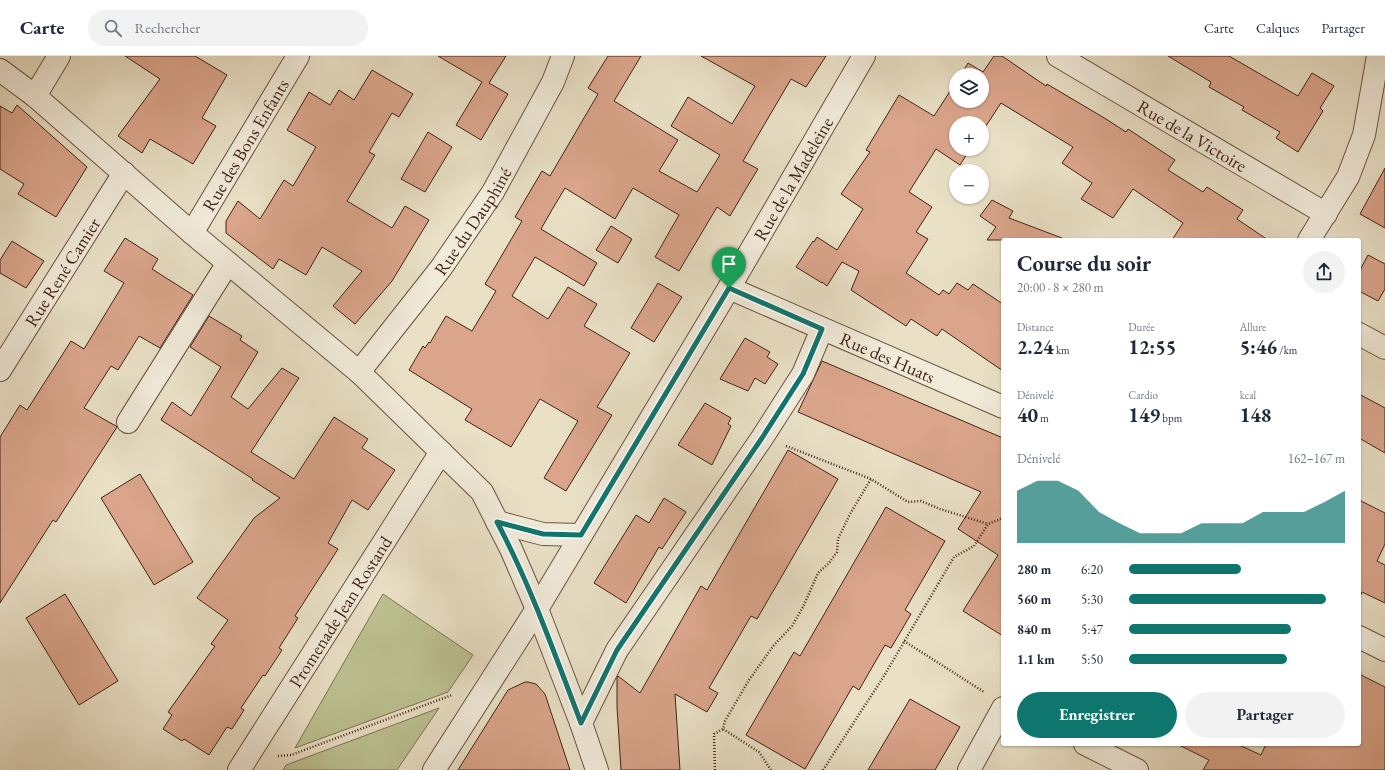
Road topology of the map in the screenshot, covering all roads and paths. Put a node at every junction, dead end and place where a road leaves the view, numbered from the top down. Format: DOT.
graph roads {
  1 [pos="59,56"];
  2 [pos="298,56"];
  3 [pos="563,56"];
  4 [pos="864,56"];
  5 [pos="1058,56"];
  6 [pos="1378,56"];
  7 [pos="0,70"];
  8 [pos="35,96"];
  9 [pos="124,174"];
  10 [pos="1326,214"];
  11 [pos="192,233"];
  12 [pos="1310,238"];
  13 [pos="228,263"];
  14 [pos="729,288"];
  15 [pos="822,329"];
  16 [pos="1361,335"];
  17 [pos="1385,348"];
  18 [pos="0,370"];
  19 [pos="359,372"];
  20 [pos="1001,406"];
  21 [pos="128,422"];
  22 [pos="762,438"];
  23 [pos="441,452"];
  24 [pos="871,479"];
  25 [pos="1001,519"];
  26 [pos="497,522"];
  27 [pos="988,524"];
  28 [pos="581,535"];
  29 [pos="537,609"];
  30 [pos="1361,638"];
  31 [pos="904,642"];
  32 [pos="1385,650"];
  33 [pos="454,695"];
  34 [pos="996,702"];
  35 [pos="581,723"];
  36 [pos="723,729"];
  37 [pos="1089,746"];
  38 [pos="243,764"];
  39 [pos="594,766"];
  40 [pos="434,770"];
  41 [pos="715,770"];
  42 [pos="771,770"];
  43 [pos="823,770"];
  44 [pos="969,770"];
  45 [pos="1137,770"];
  1 -- 8 [label="street"];
  2 -- 11 [label="street, Rue des Bons Enfants"];
  3 -- 19 [label="street, Rue du Dauphiné"];
  4 -- 14 [label="street, Rue de la Madeleine"];
  5 -- 10 [label="street, Rue de la Victoire"];
  6 -- 10 [label="street"];
  7 -- 8 [label="street"];
  8 -- 9 [label="street"];
  9 -- 11 [label="street"];
  9 -- 18 [label="street, Rue René Camier"];
  10 -- 12 [label="street"];
  11 -- 13 [label="street"];
  13 -- 19 [label="street"];
  13 -- 21 [label="street"];
  14 -- 15 [label="street, Rue des Huats"];
  14 -- 28 [label="street, Rue de la Madeleine"];
  15 -- 20 [label="street, Rue des Huats"];
  15 -- 22 [label="street"];
  16 -- 17 [label="street"];
  19 -- 23 [label="street"];
  22 -- 24 [label="path"];
  22 -- 35 [label="street"];
  23 -- 26 [label="street"];
  23 -- 38 [label="street, Promenade Jean Rostand"];
  24 -- 27 [label="path"];
  24 -- 36 [label="path"];
  25 -- 27 [label="path"];
  26 -- 28 [label="street"];
  26 -- 29 [label="street"];
  27 -- 31 [label="path"];
  28 -- 29 [label="street, Rue de la Madeleine"];
  29 -- 35 [label="street"];
  29 -- 40 [label="street"];
  30 -- 32 [label="street"];
  31 -- 34 [label="path"];
  31 -- 43 [label="path"];
  33 -- 38 [label="path"];
  34 -- 44 [label="street"];
  35 -- 39 [label="street"];
  36 -- 41 [label="path"];
  36 -- 42 [label="path"];
  37 -- 45 [label="street"];
}
